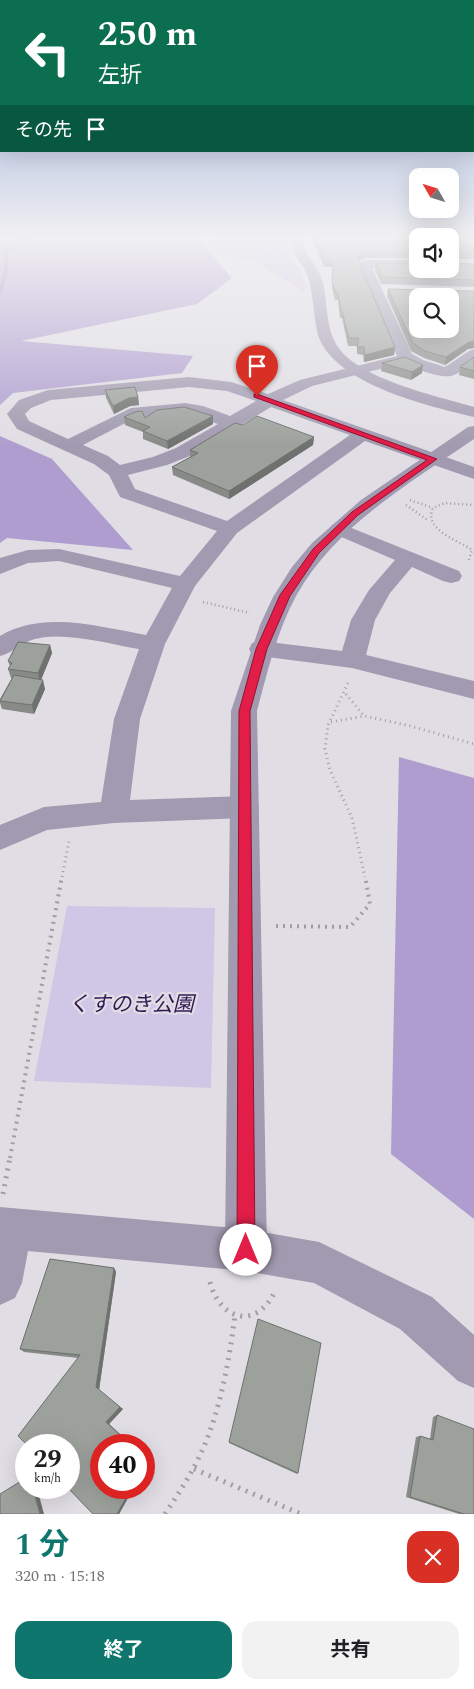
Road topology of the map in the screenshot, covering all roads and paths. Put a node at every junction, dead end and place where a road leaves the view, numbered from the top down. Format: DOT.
graph roads {
  1 [pos="320,306"];
  2 [pos="382,306"];
  3 [pos="474,354"];
  4 [pos="406,358"];
  5 [pos="357,371"];
  6 [pos="270,400"];
  7 [pos="474,412"];
  8 [pos="232,423"];
  9 [pos="474,431"];
  10 [pos="364,434"];
  11 [pos="70,445"];
  12 [pos="433,459"];
  13 [pos="117,472"];
  14 [pos="474,473"];
  15 [pos="392,496"];
  16 [pos="474,505"];
  17 [pos="433,508"];
  18 [pos="430,522"];
  19 [pos="230,529"];
  20 [pos="339,529"];
  21 [pos="409,558"];
  22 [pos="0,567"];
  23 [pos="451,576"];
  24 [pos="182,590"];
  25 [pos="258,614"];
  26 [pos="153,644"];
  27 [pos="0,648"];
  28 [pos="262,649"];
  29 [pos="352,660"];
  30 [pos="474,690"];
  31 [pos="346,694"];
  32 [pos="365,716"];
  33 [pos="330,722"];
  34 [pos="474,744"];
  35 [pos="245,807"];
  36 [pos="114,812"];
  37 [pos="74,816"];
  38 [pos="0,838"];
  39 [pos="245,926"];
  40 [pos="6,1229"];
  41 [pos="245,1251"];
  42 [pos="0,1282"];
  43 [pos="235,1315"];
  44 [pos="474,1365"];
  45 [pos="194,1469"];
  46 [pos="165,1514"];
  47 [pos="301,1514"];
  1 -- 5 [label="street"];
  2 -- 4 [label="street"];
  3 -- 4 [label="street"];
  4 -- 5 [label="street"];
  5 -- 6 [label="street"];
  5 -- 7 [label="street"];
  6 -- 8 [label="street"];
  6 -- 10 [label="street"];
  6 -- 11 [label="street"];
  8 -- 11 [label="street"];
  8 -- 13 [label="street"];
  9 -- 12 [label="street"];
  10 -- 12 [label="street"];
  10 -- 19 [label="street"];
  11 -- 13 [label="street"];
  12 -- 14 [label="street"];
  12 -- 15 [label="street"];
  13 -- 19 [label="street"];
  15 -- 17 [label="path"];
  15 -- 18 [label="path"];
  15 -- 20 [label="street"];
  16 -- 17 [label="path"];
  17 -- 18 [label="path"];
  18 -- 23 [label="path"];
  19 -- 24 [label="street"];
  20 -- 21 [label="street"];
  20 -- 28 [label="street"];
  21 -- 23 [label="street"];
  21 -- 29 [label="street"];
  22 -- 24 [label="street"];
  24 -- 25 [label="path"];
  24 -- 26 [label="street"];
  26 -- 27 [label="street"];
  26 -- 36 [label="street"];
  28 -- 29 [label="street"];
  28 -- 35 [label="street"];
  29 -- 30 [label="street"];
  29 -- 31 [label="path"];
  31 -- 32 [label="path"];
  31 -- 33 [label="path"];
  32 -- 33 [label="path"];
  32 -- 34 [label="path"];
  33 -- 39 [label="path"];
  35 -- 36 [label="street"];
  35 -- 39 [label="street"];
  36 -- 37 [label="street"];
  37 -- 38 [label="street"];
  37 -- 40 [label="path"];
  39 -- 41 [label="street"];
  40 -- 41 [label="street"];
  40 -- 42 [label="street"];
  41 -- 43 [label="path"];
  41 -- 43 [label="path"];
  41 -- 44 [label="street"];
  43 -- 45 [label="path"];
  45 -- 46 [label="path"];
  45 -- 47 [label="path"];
}
